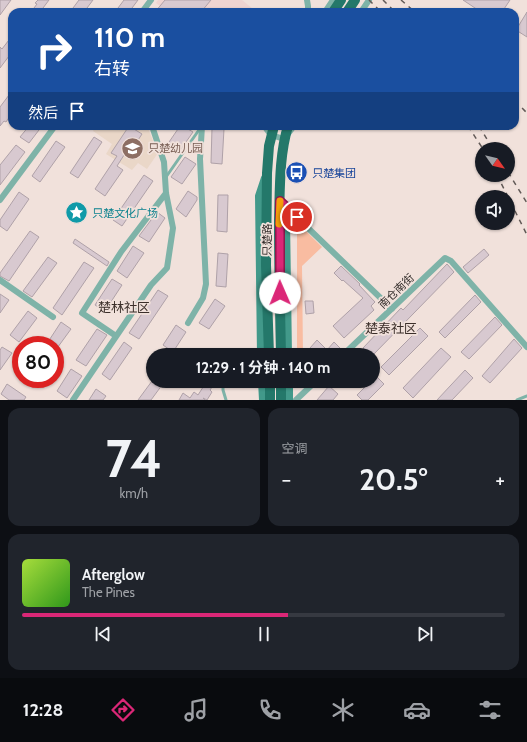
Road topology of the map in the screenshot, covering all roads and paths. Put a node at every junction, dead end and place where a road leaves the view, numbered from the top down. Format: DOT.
graph roads {
  1 [pos="52,130"];
  2 [pos="153,130"];
  3 [pos="199,130"];
  4 [pos="202,130"];
  5 [pos="272,130"];
  6 [pos="273,130"];
  7 [pos="287,130"];
  8 [pos="291,130"];
  9 [pos="284,139"];
  10 [pos="267,173"];
  11 [pos="165,178"];
  12 [pos="166,193"];
  13 [pos="0,200"];
  14 [pos="280,201"];
  15 [pos="0,280"];
  16 [pos="392,309"];
  17 [pos="53,317"];
  18 [pos="188,323"];
  19 [pos="116,336"];
  20 [pos="527,347"];
  21 [pos="261,348"];
  22 [pos="269,348"];
  23 [pos="280,348"];
  24 [pos="288,348"];
  25 [pos="350,348"];
  26 [pos="225,388"];
  27 [pos="262,388"];
  28 [pos="270,388"];
  29 [pos="281,388"];
  30 [pos="289,388"];
  31 [pos="309,388"];
  32 [pos="527,396"];
  33 [pos="73,400"];
  34 [pos="226,400"];
  35 [pos="263,400"];
  36 [pos="270,400"];
  37 [pos="281,400"];
  38 [pos="289,400"];
  39 [pos="296,400"];
  40 [pos="517,400"];
  1 -- 13 [label="street"];
  2 -- 11 [label="street"];
  3 -- 11 [label="lane"];
  4 -- 18 [label="street"];
  5 -- 10 [label="highway, 只楚路"];
  6 -- 9 [label="street"];
  7 -- 9 [label="highway, 只楚路"];
  8 -- 9 [label="street"];
  9 -- 14 [label="highway, 只楚路"];
  10 -- 21 [label="main road"];
  10 -- 22 [label="highway, 只楚路"];
  11 -- 12 [label="street"];
  12 -- 19 [label="street"];
  12 -- 19 [label="street"];
  14 -- 16 [label="street"];
  14 -- 23 [label="highway, 只楚路"];
  14 -- 24 [label="main road"];
  15 -- 17 [label="street"];
  16 -- 20 [label="street, 南仓南街"];
  16 -- 25 [label="street, 南仓南街"];
  19 -- 33 [label="street"];
  26 -- 34 [label="lane"];
  27 -- 35 [label="main road"];
  28 -- 36 [label="highway"];
  29 -- 37 [label="highway"];
  30 -- 38 [label="main road"];
  31 -- 39 [label="street"];
  32 -- 40 [label="lane"];
}
